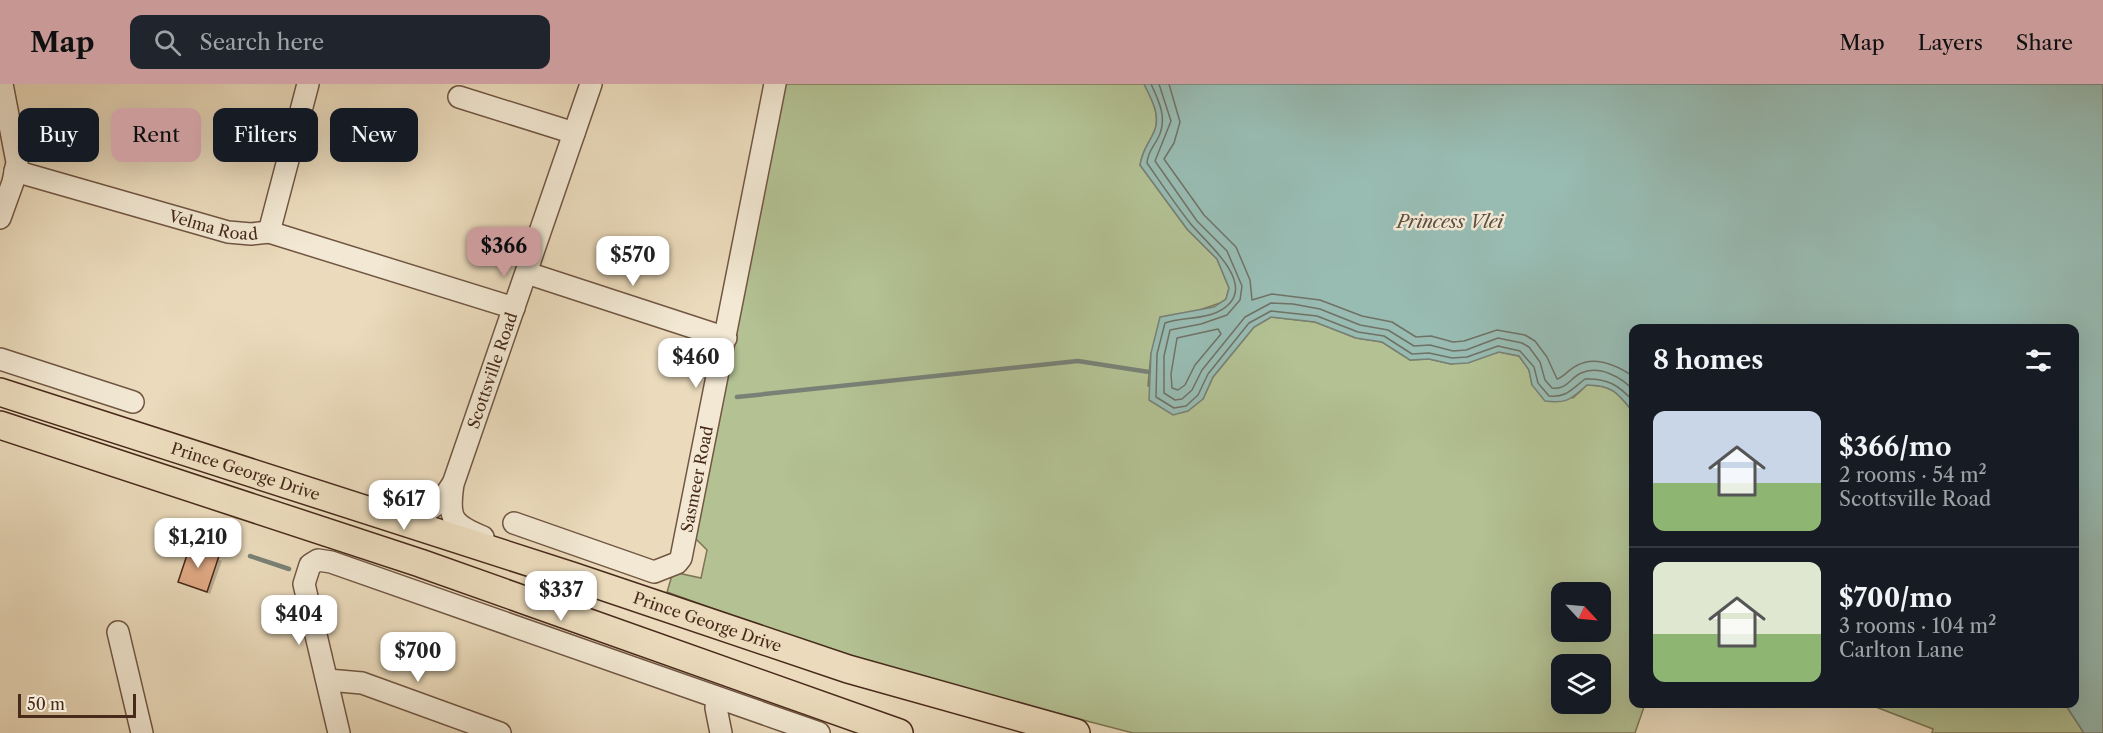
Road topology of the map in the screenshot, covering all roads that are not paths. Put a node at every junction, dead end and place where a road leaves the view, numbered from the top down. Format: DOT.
graph roads {
  1 [pos="2,84"];
  2 [pos="308,84"];
  3 [pos="591,84"];
  4 [pos="775,84"];
  5 [pos="459,97"];
  6 [pos="574,133"];
  7 [pos="15,171"];
  8 [pos="0,218"];
  9 [pos="269,232"];
  10 [pos="527,273"];
  11 [pos="514,308"];
  12 [pos="726,338"];
  13 [pos="0,359"];
  14 [pos="0,392"];
  15 [pos="133,402"];
  16 [pos="0,425"];
  17 [pos="0,438"];
  18 [pos="79,450"];
  19 [pos="453,484"];
  20 [pos="327,498"];
  21 [pos="514,523"];
  22 [pos="572,576"];
  23 [pos="118,632"];
  24 [pos="328,680"];
  25 [pos="717,698"];
  26 [pos="142,733"];
  27 [pos="339,733"];
  28 [pos="500,733"];
  29 [pos="721,733"];
  30 [pos="819,733"];
  31 [pos="899,733"];
  32 [pos="1076,733"];
  1 -- 7 [label="street"];
  2 -- 9 [label="street"];
  3 -- 6 [label="street, Scottsville Road"];
  4 -- 12 [label="street, Sasmeer Road"];
  5 -- 6 [label="street"];
  6 -- 10 [label="street, Scottsville Road"];
  7 -- 8 [label="street"];
  7 -- 9 [label="street, Velma Road"];
  9 -- 11 [label="street, Velma Road"];
  10 -- 11 [label="street, Scottsville Road"];
  10 -- 12 [label="street"];
  11 -- 19 [label="street, Scottsville Road"];
  12 -- 21 [label="street, Sasmeer Road"];
  13 -- 15 [label="street"];
  14 -- 20 [label="main road, Prince George Drive"];
  16 -- 18 [label="main road, Prince George Drive"];
  17 -- 18 [label="main road"];
  18 -- 31 [label="main road, Prince George Drive"];
  19 -- 20 [label="street, Scottsville Road"];
  19 -- 22 [label="street, Scottsville Road"];
  20 -- 22 [label="main road, Prince George Drive"];
  22 -- 32 [label="main road, Prince George Drive"];
  23 -- 26 [label="street"];
  24 -- 25 [label="street"];
  24 -- 27 [label="street"];
  24 -- 28 [label="street"];
  25 -- 29 [label="street"];
  25 -- 30 [label="street"];
}
